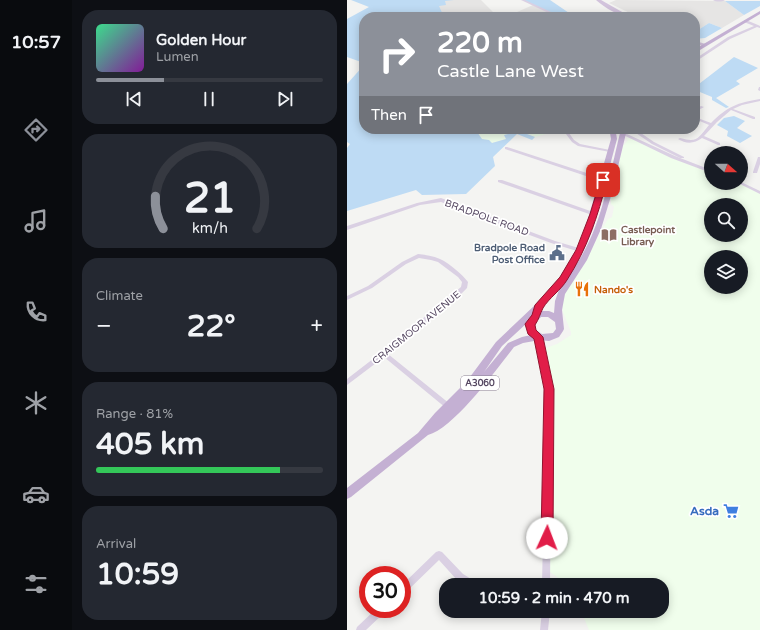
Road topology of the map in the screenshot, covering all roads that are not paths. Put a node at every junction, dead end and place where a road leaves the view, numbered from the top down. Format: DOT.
graph roads {
  1 [pos="523,0"];
  2 [pos="592,0"];
  3 [pos="598,0"];
  4 [pos="715,0"];
  5 [pos="723,0"];
  6 [pos="549,12"];
  7 [pos="612,12"];
  8 [pos="619,12"];
  9 [pos="760,12"];
  10 [pos="745,21"];
  11 [pos="758,27"];
  12 [pos="700,46"];
  13 [pos="700,58"];
  14 [pos="760,100"];
  15 [pos="731,109"];
  16 [pos="754,118"];
  17 [pos="700,120"];
  18 [pos="712,125"];
  19 [pos="568,134"];
  20 [pos="612,134"];
  21 [pos="623,134"];
  22 [pos="640,134"];
  23 [pos="702,137"];
  24 [pos="680,139"];
  25 [pos="637,140"];
  26 [pos="719,144"];
  27 [pos="506,148"];
  28 [pos="611,151"];
  29 [pos="760,158"];
  30 [pos="704,168"];
  31 [pos="704,168"];
  32 [pos="755,172"];
  33 [pos="603,180"];
  34 [pos="500,181"];
  35 [pos="748,187"];
  36 [pos="760,193"];
  37 [pos="594,214"];
  38 [pos="347,228"];
  39 [pos="580,250"];
  40 [pos="347,298"];
  41 [pos="538,307"];
  42 [pos="534,318"];
  43 [pos="559,320"];
  44 [pos="517,325"];
  45 [pos="538,337"];
  46 [pos="384,354"];
  47 [pos="347,382"];
  48 [pos="448,406"];
  49 [pos="423,434"];
  50 [pos="347,494"];
  51 [pos="462,578"];
  52 [pos="546,578"];
  53 [pos="411,581"];
  54 [pos="373,618"];
  55 [pos="545,618"];
  56 [pos="360,630"];
  57 [pos="544,630"];
  1 -- 6 [label="street"];
  2 -- 7 [label="street"];
  3 -- 8 [label="street"];
  4 -- 5 [label="street"];
  9 -- 10 [label="main road"];
  10 -- 11 [label="street"];
  10 -- 12 [label="main road"];
  11 -- 13 [label="street"];
  14 -- 15 [label="street"];
  15 -- 16 [label="street"];
  15 -- 18 [label="street"];
  17 -- 18 [label="street"];
  18 -- 23 [label="street"];
  19 -- 28 [label="street"];
  20 -- 28 [label="main road, A3060"];
  21 -- 25 [label="street"];
  21 -- 25 [label="street"];
  21 -- 43 [label="main road"];
  22 -- 30 [label="street"];
  23 -- 24 [label="street"];
  23 -- 26 [label="street"];
  25 -- 31 [label="street"];
  27 -- 33 [label="street"];
  28 -- 33 [label="main road, A3060"];
  29 -- 32 [label="street"];
  33 -- 37 [label="main road, A3060"];
  34 -- 37 [label="street"];
  35 -- 36 [label="street"];
  37 -- 39 [label="main road, A3060"];
  38 -- 39 [label="street, BRADPOLE ROAD"];
  39 -- 41 [label="main road, A3060"];
  40 -- 46 [label="street, CRAIGMOOR AVENUE"];
  41 -- 42 [label="main road, A3060"];
  41 -- 44 [label="main road, A3060"];
  42 -- 43 [label="main road"];
  42 -- 44 [label="main road, A3060"];
  42 -- 45 [label="main road"];
  43 -- 45 [label="main road"];
  44 -- 48 [label="main road, A3060"];
  45 -- 49 [label="main road, A3060"];
  45 -- 52 [label="street"];
  46 -- 47 [label="street, CRAIGMOOR AVENUE"];
  46 -- 48 [label="street"];
  48 -- 49 [label="main road, A3060"];
  49 -- 50 [label="main road, A3060"];
  51 -- 53 [label="street"];
  54 -- 56 [label="street"];
  55 -- 57 [label="street"];
}
